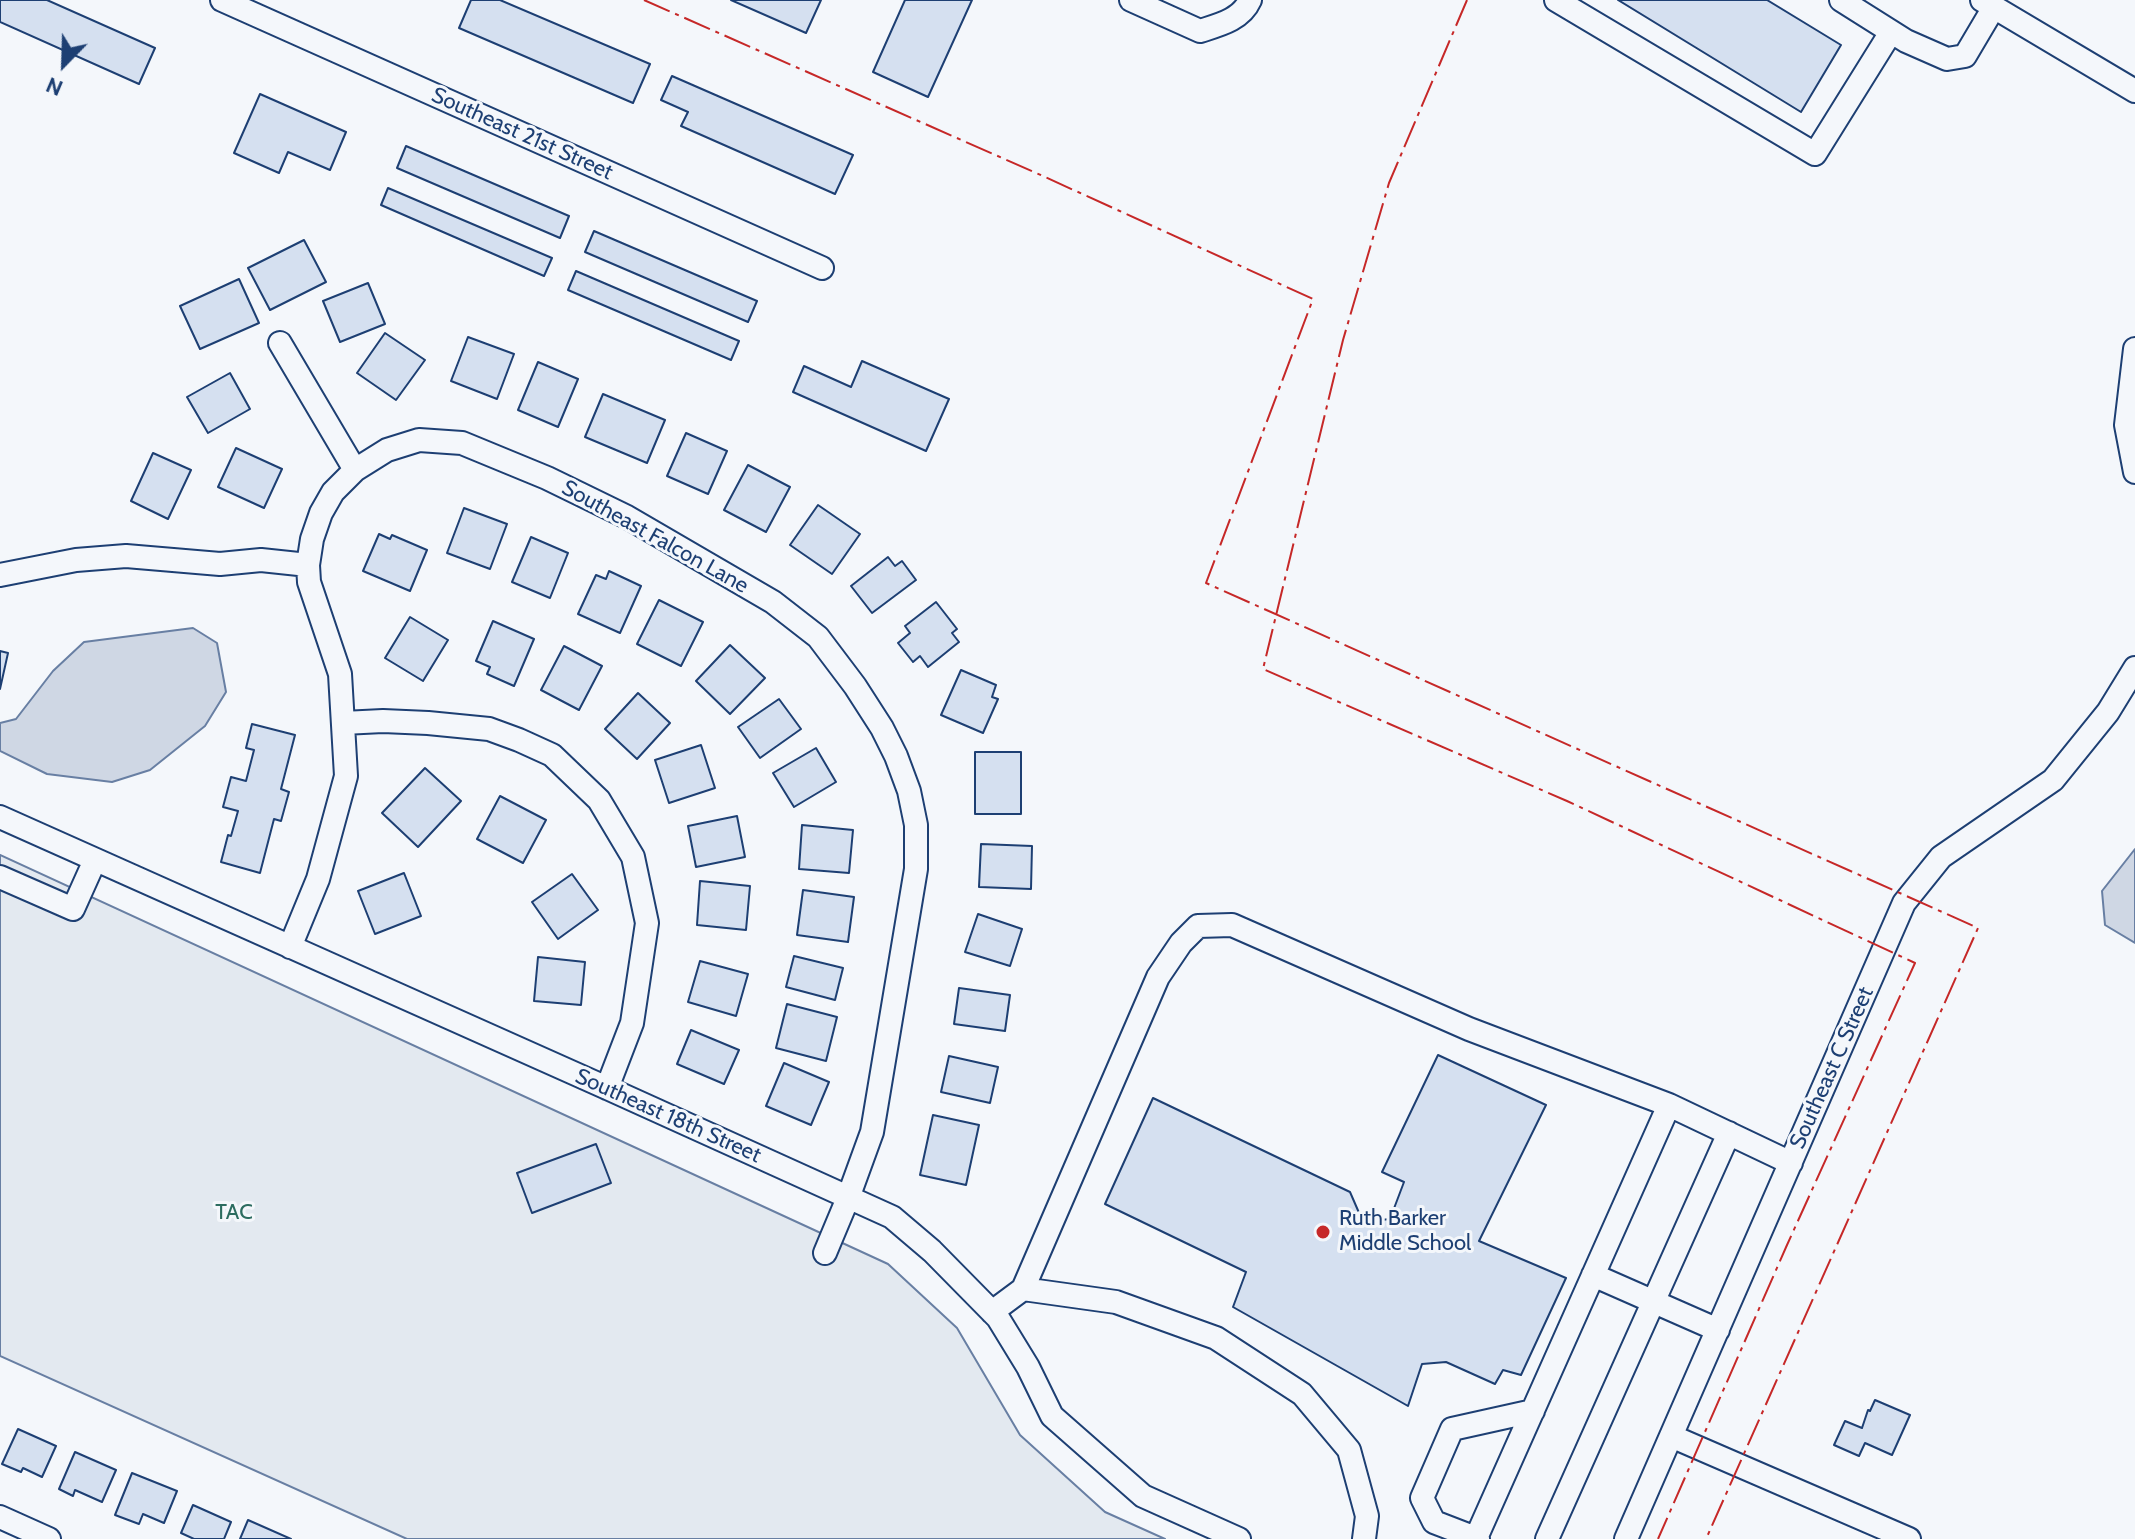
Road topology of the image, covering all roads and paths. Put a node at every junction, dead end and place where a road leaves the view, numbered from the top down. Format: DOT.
graph roads {
  1 [pos="222,0"];
  2 [pos="1131,0"];
  3 [pos="1250,0"];
  4 [pos="1556,0"];
  5 [pos="1841,0"];
  6 [pos="1988,4"];
  7 [pos="1891,32"];
  8 [pos="2135,91"];
  9 [pos="822,268"];
  10 [pos="280,343"];
  11 [pos="2135,349"];
  12 [pos="355,470"];
  13 [pos="2135,472"];
  14 [pos="308,565"];
  15 [pos="0,575"];
  16 [pos="2135,668"];
  17 [pos="343,723"];
  18 [pos="0,817"];
  19 [pos="95,860"];
  20 [pos="0,877"];
  21 [pos="290,947"];
  22 [pos="607,1088"];
  23 [pos="1669,1105"];
  24 [pos="1729,1133"];
  25 [pos="1791,1163"];
  26 [pos="848,1198"];
  27 [pos="825,1253"];
  28 [pos="1593,1275"];
  29 [pos="1023,1289"];
  30 [pos="1653,1301"];
  31 [pos="992,1312"];
  32 [pos="1718,1330"];
  33 [pos="1533,1411"];
  34 [pos="1671,1436"];
  35 [pos="0,1517"];
  36 [pos="1869,1531"];
  37 [pos="49,1539"];
  38 [pos="1239,1539"];
  39 [pos="1364,1539"];
  40 [pos="1477,1539"];
  41 [pos="1547,1539"];
  42 [pos="1626,1539"];
  43 [pos="1909,1539"];
  1 -- 9 [label="street, Southeast 21st Street"];
  2 -- 3 [label="street"];
  4 -- 7 [label="street"];
  5 -- 7 [label="street"];
  6 -- 7 [label="street"];
  6 -- 8 [label="street"];
  10 -- 12 [label="street"];
  11 -- 13 [label="street"];
  12 -- 14 [label="street, Southeast Falcon Lane"];
  12 -- 26 [label="street, Southeast Falcon Lane"];
  14 -- 15 [label="street"];
  14 -- 17 [label="street, Southeast Falcon Lane"];
  16 -- 25 [label="street, Southeast C Street"];
  17 -- 21 [label="street, Southeast Falcon Lane"];
  17 -- 22 [label="street"];
  18 -- 19 [label="street, Southeast 18th Street"];
  19 -- 20 [label="street"];
  19 -- 21 [label="street, Southeast 18th Street"];
  21 -- 22 [label="street, Southeast 18th Street"];
  22 -- 26 [label="street, Southeast 18th Street"];
  23 -- 24 [label="street"];
  23 -- 28 [label="street"];
  23 -- 29 [label="street"];
  24 -- 25 [label="street"];
  24 -- 30 [label="street"];
  25 -- 32 [label="street, Southeast C Street"];
  26 -- 27 [label="street, Southeast Falcon Lane"];
  26 -- 31 [label="street, Southeast 18th Street"];
  28 -- 30 [label="street"];
  28 -- 33 [label="street"];
  29 -- 31 [label="street"];
  29 -- 39 [label="street"];
  30 -- 32 [label="street"];
  30 -- 41 [label="street"];
  31 -- 38 [label="street, Southeast 18th Street"];
  32 -- 34 [label="street, Southeast C Street"];
  33 -- 40 [label="street"];
  33 -- 40 [label="street"];
  34 -- 36 [label="street"];
  34 -- 42 [label="street, Southeast C Street"];
  35 -- 37 [label="street"];
  36 -- 43 [label="street"];
}
